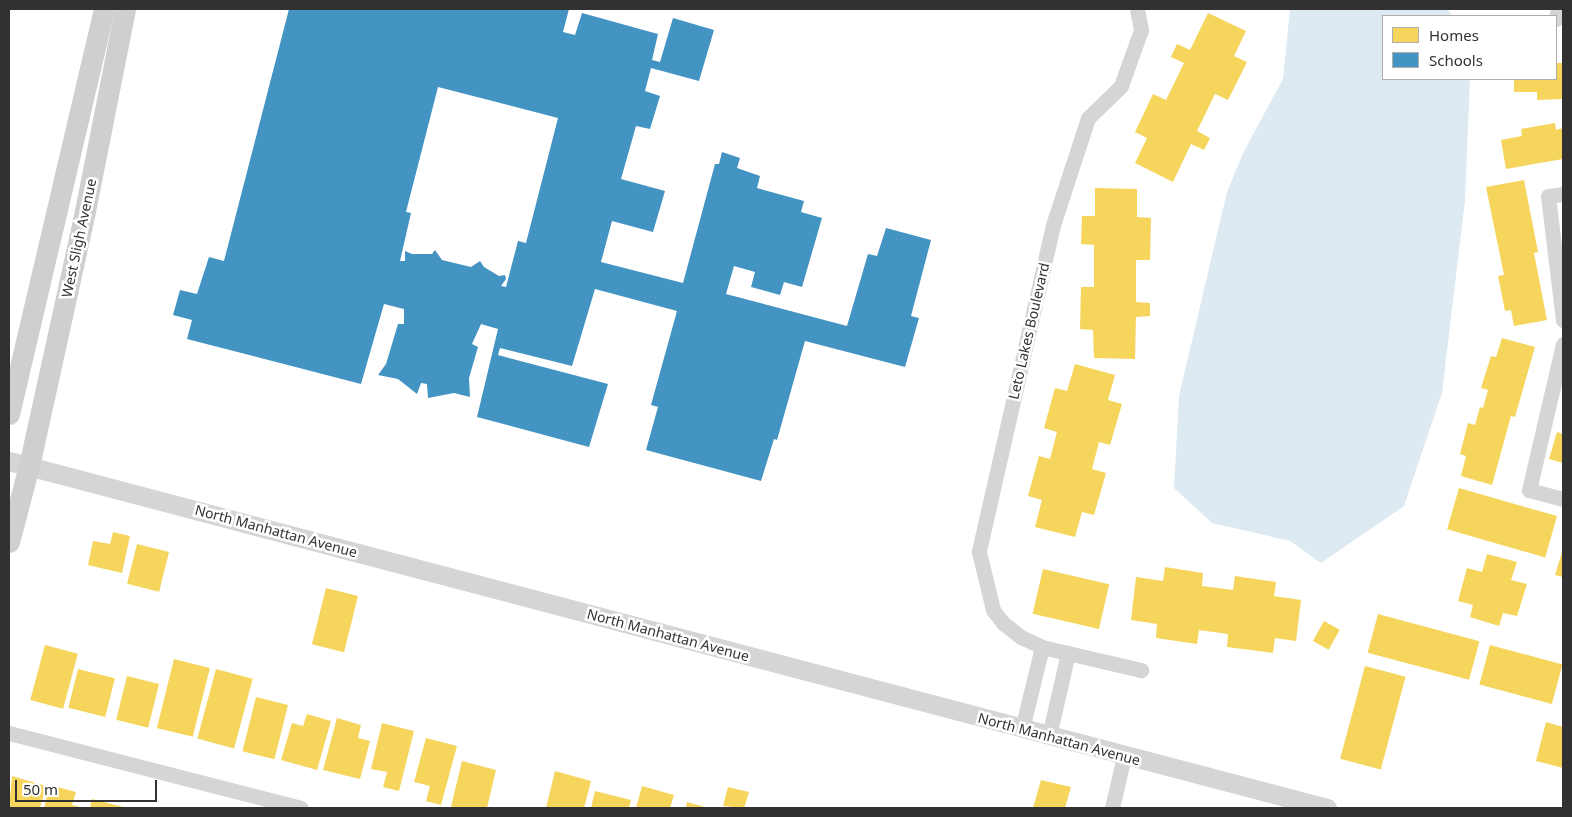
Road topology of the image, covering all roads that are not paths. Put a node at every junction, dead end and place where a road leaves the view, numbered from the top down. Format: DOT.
graph roads {
  1 [pos="104,9"];
  2 [pos="125,9"];
  3 [pos="1137,9"];
  4 [pos="1563,194"];
  5 [pos="1563,320"];
  6 [pos="1563,344"];
  7 [pos="9,414"];
  8 [pos="9,461"];
  9 [pos="29,466"];
  10 [pos="1563,499"];
  11 [pos="9,542"];
  12 [pos="1042,647"];
  13 [pos="1068,653"];
  14 [pos="1141,670"];
  15 [pos="1022,729"];
  16 [pos="9,733"];
  17 [pos="1049,736"];
  18 [pos="1124,756"];
  19 [pos="301,808"];
  20 [pos="1112,808"];
  21 [pos="1327,808"];
  1 -- 7 [label="main road, West Sligh Avenue"];
  2 -- 9 [label="main road, West Sligh Avenue"];
  3 -- 12 [label="street, Leto Lakes Boulevard"];
  4 -- 5 [label="street"];
  6 -- 10 [label="street"];
  8 -- 9 [label="street, North Manhattan Avenue"];
  9 -- 11 [label="main road, West Sligh Avenue"];
  9 -- 15 [label="street, North Manhattan Avenue"];
  12 -- 13 [label="street, Leto Lakes Boulevard"];
  12 -- 15 [label="street"];
  13 -- 14 [label="street, Leto Lakes Boulevard"];
  13 -- 17 [label="street"];
  15 -- 17 [label="street, North Manhattan Avenue"];
  16 -- 19 [label="street"];
  17 -- 18 [label="street, North Manhattan Avenue"];
  18 -- 20 [label="street"];
  18 -- 21 [label="street, North Manhattan Avenue"];
}
